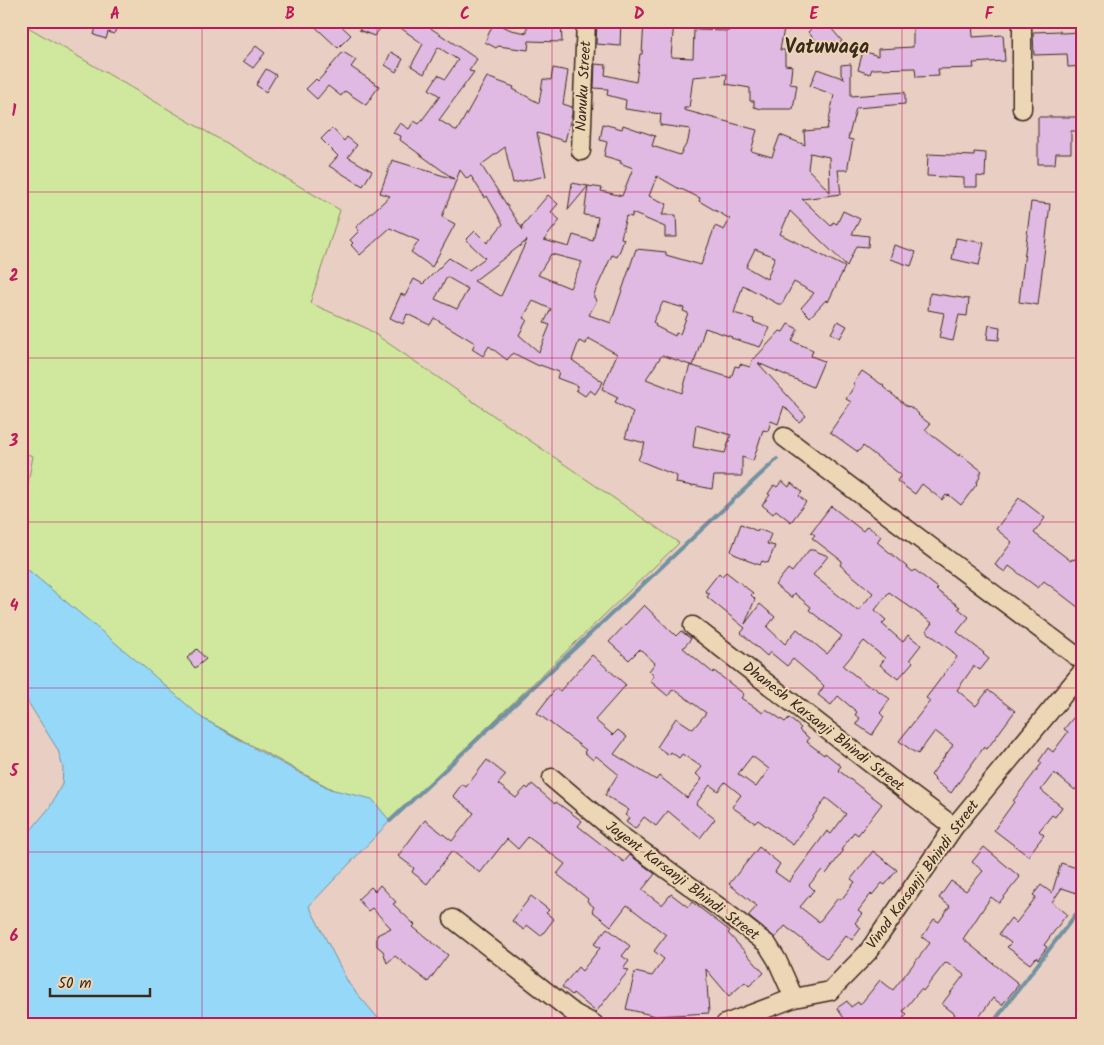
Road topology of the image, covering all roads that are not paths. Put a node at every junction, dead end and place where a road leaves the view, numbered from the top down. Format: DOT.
graph roads {
  1 [pos="586,21"];
  2 [pos="1022,21"];
  3 [pos="1022,110"];
  4 [pos="581,151"];
  5 [pos="784,437"];
  6 [pos="693,626"];
  7 [pos="1083,660"];
  8 [pos="1083,671"];
  9 [pos="552,778"];
  10 [pos="954,827"];
  11 [pos="453,919"];
  12 [pos="794,998"];
  13 [pos="594,1024"];
  14 [pos="725,1024"];
  1 -- 4 [label="street, Nanuku Street"];
  2 -- 3 [label="street"];
  5 -- 7 [label="street"];
  6 -- 10 [label="street, Dhanesh Karsanji Bhindi Street"];
  8 -- 10 [label="street, Vinod Karsanji Bhindi Street"];
  9 -- 12 [label="street, Jayent Karsanji Bhindi Street"];
  10 -- 12 [label="street, Vinod Karsanji Bhindi Street"];
  11 -- 13 [label="street"];
  12 -- 14 [label="street, Vinod Karsanji Bhindi Street"];
}
